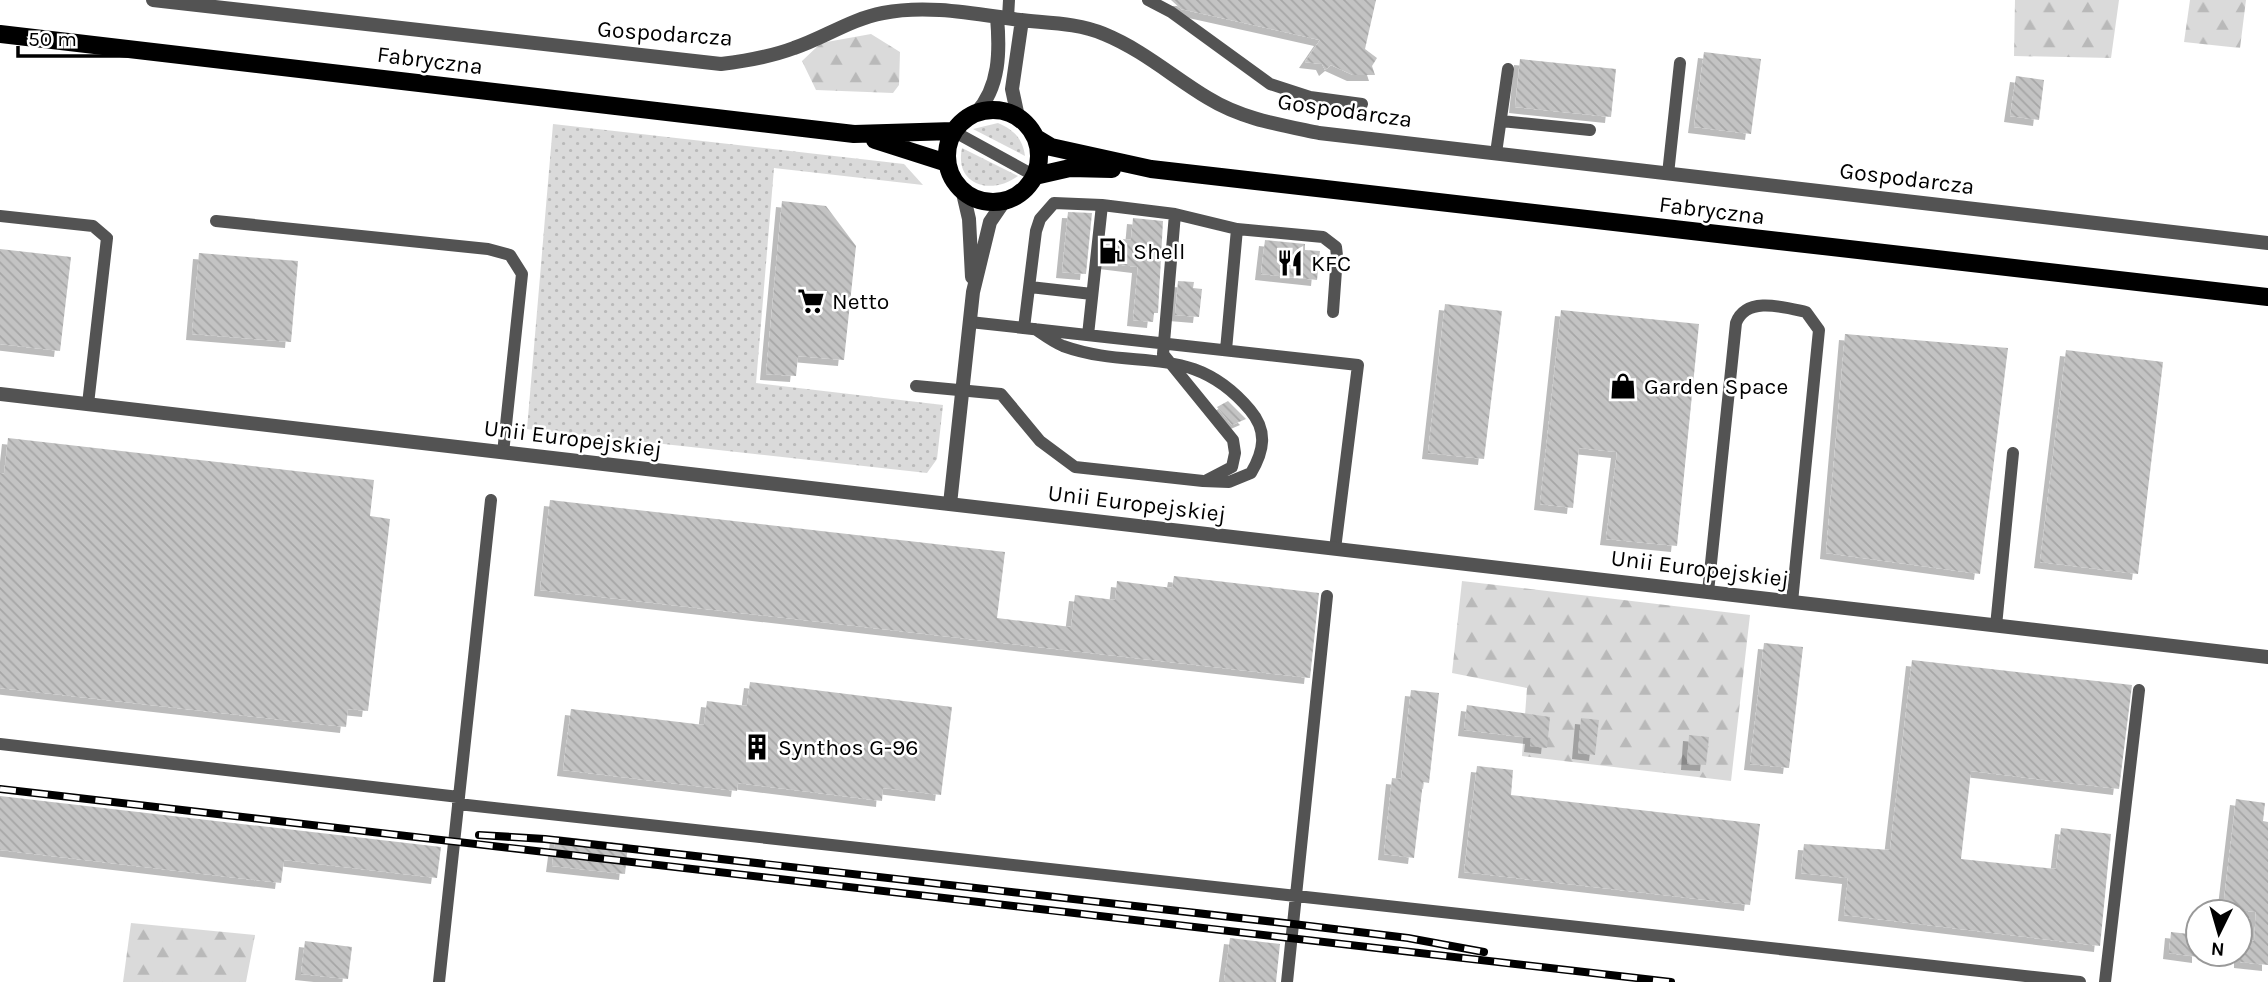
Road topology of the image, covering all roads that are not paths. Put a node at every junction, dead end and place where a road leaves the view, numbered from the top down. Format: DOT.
graph roads {
  1 [pos="153,0"];
  2 [pos="1009,0"];
  3 [pos="1148,0"];
  4 [pos="1009,18"];
  5 [pos="0,34"];
  6 [pos="1680,63"];
  7 [pos="1508,69"];
  8 [pos="1362,104"];
  9 [pos="976,113"];
  10 [pos="1018,117"];
  11 [pos="1501,121"];
  12 [pos="1590,130"];
  13 [pos="953,131"];
  14 [pos="854,134"];
  15 [pos="1036,138"];
  16 [pos="1496,153"];
  17 [pos="947,163"];
  18 [pos="1151,169"];
  19 [pos="1668,174"];
  20 [pos="1035,176"];
  21 [pos="962,189"];
  22 [pos="1005,200"];
  23 [pos="1102,205"];
  24 [pos="1175,214"];
  25 [pos="0,216"];
  26 [pos="216,221"];
  27 [pos="1237,229"];
  28 [pos="2268,243"];
  29 [pos="1030,287"];
  30 [pos="973,292"];
  31 [pos="1093,294"];
  32 [pos="2268,297"];
  33 [pos="1333,312"];
  34 [pos="970,322"];
  35 [pos="1029,329"];
  36 [pos="1088,335"];
  37 [pos="1162,343"];
  38 [pos="1226,350"];
  39 [pos="1169,363"];
  40 [pos="916,386"];
  41 [pos="962,391"];
  42 [pos="0,394"];
  43 [pos="88,404"];
  44 [pos="503,453"];
  45 [pos="2013,453"];
  46 [pos="1203,481"];
  47 [pos="491,500"];
  48 [pos="950,504"];
  49 [pos="1335,549"];
  50 [pos="1708,592"];
  51 [pos="1327,596"];
  52 [pos="1792,602"];
  53 [pos="1996,626"];
  54 [pos="2268,657"];
  55 [pos="2139,690"];
  56 [pos="0,744"];
  57 [pos="458,801"];
  58 [pos="1296,897"];
  59 [pos="439,982"];
  60 [pos="1287,982"];
  61 [pos="2080,982"];
  62 [pos="2105,982"];
  1 -- 4 [label="street, Gospodarcza"];
  2 -- 4 [label="lane"];
  3 -- 8 [label="lane"];
  4 -- 9 [label="street"];
  4 -- 10 [label="street"];
  4 -- 16 [label="street, Gospodarcza"];
  5 -- 14 [label="main road, Fabryczna"];
  6 -- 19 [label="lane"];
  7 -- 11 [label="lane"];
  9 -- 10 [label="main road"];
  9 -- 13 [label="main road"];
  10 -- 15 [label="main road"];
  11 -- 12 [label="lane"];
  11 -- 16 [label="lane"];
  13 -- 14 [label="main road, Fabryczna"];
  13 -- 17 [label="main road"];
  13 -- 20 [label="lane"];
  14 -- 17 [label="main road, Fabryczna"];
  15 -- 18 [label="main road, Fabryczna"];
  15 -- 20 [label="main road"];
  16 -- 19 [label="street, Gospodarcza"];
  17 -- 21 [label="main road"];
  18 -- 20 [label="main road, Fabryczna"];
  18 -- 32 [label="main road, Fabryczna"];
  19 -- 28 [label="street, Gospodarcza"];
  20 -- 22 [label="main road"];
  21 -- 22 [label="main road"];
  21 -- 30 [label="street"];
  22 -- 30 [label="street"];
  23 -- 24 [label="lane"];
  23 -- 29 [label="lane"];
  23 -- 31 [label="lane"];
  24 -- 27 [label="lane"];
  24 -- 37 [label="lane"];
  25 -- 43 [label="lane"];
  26 -- 44 [label="lane"];
  27 -- 33 [label="lane"];
  27 -- 38 [label="lane"];
  29 -- 31 [label="lane"];
  29 -- 35 [label="lane"];
  30 -- 34 [label="street"];
  31 -- 36 [label="lane"];
  34 -- 35 [label="lane"];
  34 -- 41 [label="street"];
  35 -- 36 [label="lane"];
  35 -- 39 [label="lane"];
  36 -- 37 [label="lane"];
  37 -- 38 [label="lane"];
  37 -- 39 [label="lane"];
  38 -- 49 [label="lane"];
  39 -- 46 [label="lane"];
  39 -- 46 [label="lane"];
  40 -- 41 [label="lane"];
  41 -- 46 [label="lane"];
  41 -- 48 [label="street"];
  42 -- 43 [label="street, Unii Europejskiej"];
  43 -- 44 [label="street, Unii Europejskiej"];
  44 -- 48 [label="street, Unii Europejskiej"];
  45 -- 53 [label="lane"];
  47 -- 57 [label="lane"];
  48 -- 49 [label="street, Unii Europejskiej"];
  49 -- 50 [label="street, Unii Europejskiej"];
  50 -- 52 [label="street, Unii Europejskiej"];
  50 -- 52 [label="lane"];
  51 -- 58 [label="lane"];
  52 -- 53 [label="street, Unii Europejskiej"];
  53 -- 54 [label="street, Unii Europejskiej"];
  55 -- 62 [label="lane"];
  56 -- 57 [label="lane"];
  57 -- 58 [label="lane"];
  57 -- 59 [label="lane"];
  58 -- 60 [label="lane"];
  58 -- 61 [label="lane"];
}
